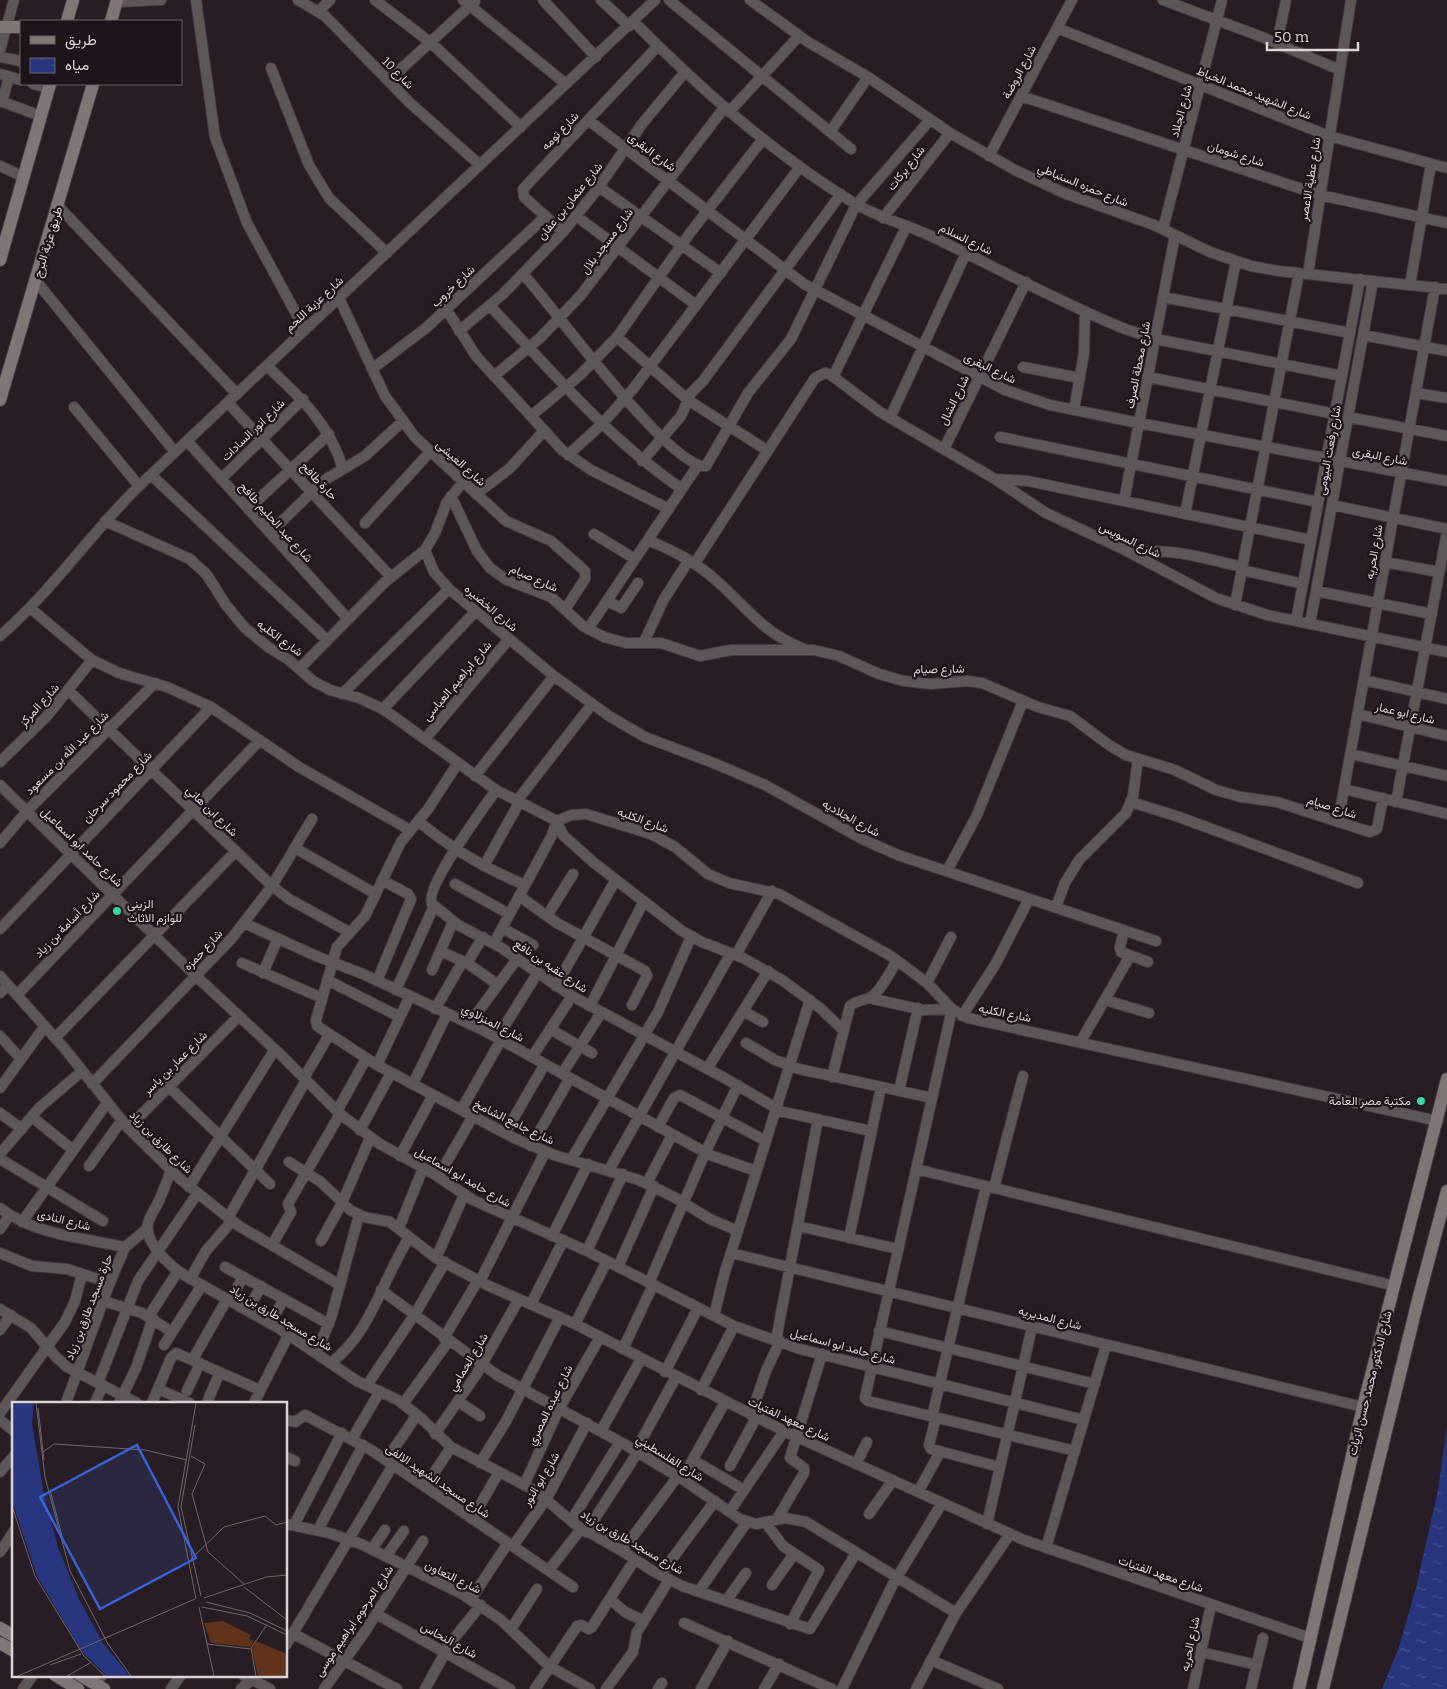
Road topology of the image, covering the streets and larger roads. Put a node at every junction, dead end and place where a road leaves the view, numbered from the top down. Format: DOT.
graph roads {
  1 [pos="14,0"];
  2 [pos="73,0"];
  3 [pos="161,0"];
  4 [pos="196,0"];
  5 [pos="298,0"];
  6 [pos="330,0"];
  7 [pos="375,0"];
  8 [pos="543,0"];
  9 [pos="601,0"];
  10 [pos="655,0"];
  11 [pos="669,0"];
  12 [pos="750,0"];
  13 [pos="1072,0"];
  14 [pos="1163,0"];
  15 [pos="1222,0"];
  16 [pos="1286,0"];
  17 [pos="1351,0"];
  18 [pos="117,1"];
  19 [pos="470,2"];
  20 [pos="319,11"];
  21 [pos="65,20"];
  22 [pos="111,20"];
  23 [pos="1217,20"];
  24 [pos="631,24"];
  25 [pos="3,27"];
  26 [pos="20,27"];
  27 [pos="1057,28"];
  28 [pos="799,36"];
  29 [pos="430,42"];
  30 [pos="1277,43"];
  31 [pos="658,46"];
  32 [pos="0,50"];
  33 [pos="0,56"];
  34 [pos="596,57"];
  35 [pos="20,61"];
  36 [pos="271,68"];
  37 [pos="1340,70"];
  38 [pos="685,72"];
  39 [pos="5,76"];
  40 [pos="761,77"];
  41 [pos="868,77"];
  42 [pos="20,80"];
  43 [pos="388,81"];
  44 [pos="566,84"];
  45 [pos="93,85"];
  46 [pos="50,86"];
  47 [pos="1201,86"];
  48 [pos="1021,96"];
  49 [pos="1,102"];
  50 [pos="726,110"];
  51 [pos="41,116"];
  52 [pos="588,120"];
  53 [pos="930,120"];
  54 [pos="521,127"];
  55 [pos="830,132"];
  56 [pos="950,133"];
  57 [pos="1330,136"];
  58 [pos="763,139"];
  59 [pos="626,148"];
  60 [pos="850,149"];
  61 [pos="1184,150"];
  62 [pos="989,156"];
  63 [pos="1431,164"];
  64 [pos="480,165"];
  65 [pos="0,166"];
  66 [pos="800,167"];
  67 [pos="1447,168"];
  68 [pos="24,177"];
  69 [pos="669,181"];
  70 [pos="599,187"];
  71 [pos="841,194"];
  72 [pos="1320,195"];
  73 [pos="856,204"];
  74 [pos="59,207"];
  75 [pos="708,210"];
  76 [pos="546,216"];
  77 [pos="576,216"];
  78 [pos="642,217"];
  79 [pos="883,218"];
  80 [pos="1421,218"];
  81 [pos="1447,223"];
  82 [pos="906,226"];
  83 [pos="1163,229"];
  84 [pos="563,232"];
  85 [pos="1175,235"];
  86 [pos="746,239"];
  87 [pos="681,245"];
  88 [pos="618,247"];
  89 [pos="966,252"];
  90 [pos="387,253"];
  91 [pos="0,260"];
  92 [pos="1236,261"];
  93 [pos="785,270"];
  94 [pos="721,273"];
  95 [pos="1303,273"];
  96 [pos="523,274"];
  97 [pos="658,277"];
  98 [pos="1360,279"];
  99 [pos="1373,281"];
  100 [pos="36,282"];
  101 [pos="1026,282"];
  102 [pos="1410,285"];
  103 [pos="1435,287"];
  104 [pos="1447,289"];
  105 [pos="815,290"];
  106 [pos="1163,297"];
  107 [pos="339,298"];
  108 [pos="696,305"];
  109 [pos="490,306"];
  110 [pos="446,309"];
  111 [pos="1226,309"];
  112 [pos="1085,311"];
  113 [pos="863,316"];
  114 [pos="561,318"];
  115 [pos="1290,321"];
  116 [pos="305,330"];
  117 [pos="459,332"];
  118 [pos="1350,333"];
  119 [pos="1363,335"];
  120 [pos="617,337"];
  121 [pos="1156,338"];
  122 [pos="922,347"];
  123 [pos="1424,347"];
  124 [pos="529,348"];
  125 [pos="1218,351"];
  126 [pos="1447,351"];
  127 [pos="594,362"];
  128 [pos="1281,364"];
  129 [pos="267,366"];
  130 [pos="650,367"];
  131 [pos="1023,367"];
  132 [pos="372,369"];
  133 [pos="494,376"];
  134 [pos="1342,376"];
  135 [pos="834,377"];
  136 [pos="979,377"];
  137 [pos="1148,377"];
  138 [pos="1080,378"];
  139 [pos="566,387"];
  140 [pos="1210,390"];
  141 [pos="1416,393"];
  142 [pos="237,394"];
  143 [pos="1447,398"];
  144 [pos="303,399"];
  145 [pos="625,399"];
  146 [pos="0,400"];
  147 [pos="688,400"];
  148 [pos="1274,402"];
  149 [pos="228,403"];
  150 [pos="74,407"];
  151 [pos="1074,410"];
  152 [pos="1335,414"];
  153 [pos="531,416"];
  154 [pos="1348,417"];
  155 [pos="890,418"];
  156 [pos="402,422"];
  157 [pos="1139,423"];
  158 [pos="602,424"];
  159 [pos="729,428"];
  160 [pos="1409,429"];
  161 [pos="544,431"];
  162 [pos="329,434"];
  163 [pos="1201,435"];
  164 [pos="1447,436"];
  165 [pos="662,437"];
  166 [pos="1000,437"];
  167 [pos="262,439"];
  168 [pos="187,441"];
  169 [pos="1265,447"];
  170 [pos="944,449"];
  171 [pos="768,451"];
  172 [pos="175,452"];
  173 [pos="430,452"];
  174 [pos="568,455"];
  175 [pos="1326,458"];
  176 [pos="642,461"];
  177 [pos="1340,461"];
  178 [pos="1131,464"];
  179 [pos="698,465"];
  180 [pos="342,469"];
  181 [pos="291,470"];
  182 [pos="1402,473"];
  183 [pos="150,475"];
  184 [pos="1192,477"];
  185 [pos="221,479"];
  186 [pos="995,480"];
  187 [pos="1447,481"];
  188 [pos="463,482"];
  189 [pos="138,486"];
  190 [pos="682,489"];
  191 [pos="1257,490"];
  192 [pos="312,492"];
  193 [pos="476,494"];
  194 [pos="450,496"];
  195 [pos="1124,501"];
  196 [pos="1318,502"];
  197 [pos="1332,505"];
  198 [pos="248,509"];
  199 [pos="669,509"];
  200 [pos="1185,514"];
  201 [pos="1393,518"];
  202 [pos="105,521"];
  203 [pos="366,523"];
  204 [pos="1250,527"];
  205 [pos="1447,531"];
  206 [pos="270,533"];
  207 [pos="594,534"];
  208 [pos="648,540"];
  209 [pos="1311,540"];
  210 [pos="425,550"];
  211 [pos="1133,554"];
  212 [pos="635,560"];
  213 [pos="692,561"];
  214 [pos="1385,562"];
  215 [pos="1242,568"];
  216 [pos="1439,572"];
  217 [pos="391,577"];
  218 [pos="638,583"];
  219 [pos="1303,584"];
  220 [pos="449,589"];
  221 [pos="1316,591"];
  222 [pos="607,601"];
  223 [pos="1378,603"];
  224 [pos="1235,605"];
  225 [pos="30,608"];
  226 [pos="566,608"];
  227 [pos="476,612"];
  228 [pos="1432,614"];
  229 [pos="348,619"];
  230 [pos="1296,621"];
  231 [pos="1310,624"];
  232 [pos="588,629"];
  233 [pos="0,636"];
  234 [pos="1372,637"];
  235 [pos="509,639"];
  236 [pos="327,640"];
  237 [pos="644,642"];
  238 [pos="1425,648"];
  239 [pos="807,650"];
  240 [pos="1447,652"];
  241 [pos="92,660"];
  242 [pos="300,668"];
  243 [pos="554,676"];
  244 [pos="1364,680"];
  245 [pos="155,683"];
  246 [pos="69,691"];
  247 [pos="1417,692"];
  248 [pos="342,694"];
  249 [pos="1447,699"];
  250 [pos="1023,701"];
  251 [pos="592,704"];
  252 [pos="211,706"];
  253 [pos="383,710"];
  254 [pos="1358,714"];
  255 [pos="1410,727"];
  256 [pos="109,730"];
  257 [pos="1447,736"];
  258 [pos="425,739"];
  259 [pos="260,740"];
  260 [pos="1351,754"];
  261 [pos="1138,760"];
  262 [pos="0,762"];
  263 [pos="458,763"];
  264 [pos="1403,766"];
  265 [pos="150,770"];
  266 [pos="475,776"];
  267 [pos="1447,776"];
  268 [pos="0,785"];
  269 [pos="1344,789"];
  270 [pos="496,790"];
  271 [pos="1383,798"];
  272 [pos="518,802"];
  273 [pos="1131,802"];
  274 [pos="1396,802"];
  275 [pos="193,810"];
  276 [pos="27,811"];
  277 [pos="1447,814"];
  278 [pos="312,819"];
  279 [pos="418,821"];
  280 [pos="557,821"];
  281 [pos="1338,822"];
  282 [pos="410,830"];
  283 [pos="0,843"];
  284 [pos="295,848"];
  285 [pos="454,849"];
  286 [pos="236,851"];
  287 [pos="70,853"];
  288 [pos="484,866"];
  289 [pos="947,871"];
  290 [pos="573,874"];
  291 [pos="382,880"];
  292 [pos="615,881"];
  293 [pos="1358,883"];
  294 [pos="455,884"];
  295 [pos="525,885"];
  296 [pos="272,886"];
  297 [pos="772,891"];
  298 [pos="113,894"];
  299 [pos="376,894"];
  300 [pos="519,896"];
  301 [pos="1029,898"];
  302 [pos="643,903"];
  303 [pos="434,906"];
  304 [pos="1056,908"];
  305 [pos="510,914"];
  306 [pos="547,916"];
  307 [pos="453,922"];
  308 [pos="244,923"];
  309 [pos="502,928"];
  310 [pos="0,929"];
  311 [pos="1124,930"];
  312 [pos="349,932"];
  313 [pos="154,935"];
  314 [pos="691,937"];
  315 [pos="951,937"];
  316 [pos="278,938"];
  317 [pos="483,938"];
  318 [pos="583,938"];
  319 [pos="1156,941"];
  320 [pos="494,943"];
  321 [pos="533,945"];
  322 [pos="440,951"];
  323 [pos="733,954"];
  324 [pos="615,956"];
  325 [pos="1130,956"];
  326 [pos="517,959"];
  327 [pos="897,961"];
  328 [pos="332,962"];
  329 [pos="465,962"];
  330 [pos="1148,962"];
  331 [pos="242,964"];
  332 [pos="432,970"];
  333 [pos="768,971"];
  334 [pos="263,973"];
  335 [pos="537,974"];
  336 [pos="0,976"];
  337 [pos="196,976"];
  338 [pos="327,980"];
  339 [pos="377,981"];
  340 [pos="926,983"];
  341 [pos="497,984"];
  342 [pos="556,986"];
  343 [pos="4,989"];
  344 [pos="396,990"];
  345 [pos="17,995"];
  346 [pos="410,996"];
  347 [pos="572,996"];
  348 [pos="322,998"];
  349 [pos="869,998"];
  350 [pos="810,1000"];
  351 [pos="1105,1000"];
  352 [pos="632,1005"];
  353 [pos="590,1006"];
  354 [pos="435,1008"];
  355 [pos="918,1008"];
  356 [pos="952,1009"];
  357 [pos="743,1011"];
  358 [pos="601,1013"];
  359 [pos="1149,1013"];
  360 [pos="447,1014"];
  361 [pos="239,1016"];
  362 [pos="962,1016"];
  363 [pos="400,1017"];
  364 [pos="763,1022"];
  365 [pos="469,1024"];
  366 [pos="45,1026"];
  367 [pos="550,1029"];
  368 [pos="843,1030"];
  369 [pos="329,1035"];
  370 [pos="0,1036"];
  371 [pos="644,1036"];
  372 [pos="55,1038"];
  373 [pos="499,1039"];
  374 [pos="1080,1041"];
  375 [pos="746,1043"];
  376 [pos="580,1047"];
  377 [pos="275,1049"];
  378 [pos="675,1052"];
  379 [pos="592,1053"];
  380 [pos="532,1057"];
  381 [pos="20,1058"];
  382 [pos="366,1059"];
  383 [pos="545,1064"];
  384 [pos="377,1065"];
  385 [pos="789,1066"];
  386 [pos="707,1069"];
  387 [pos="82,1071"];
  388 [pos="391,1073"];
  389 [pos="566,1076"];
  390 [pos="1023,1076"];
  391 [pos="832,1077"];
  392 [pos="305,1079"];
  393 [pos="1447,1079"];
  394 [pos="1,1082"];
  395 [pos="92,1084"];
  396 [pos="413,1084"];
  397 [pos="738,1085"];
  398 [pos="169,1086"];
  399 [pos="880,1087"];
  400 [pos="899,1091"];
  401 [pos="433,1095"];
  402 [pos="932,1098"];
  403 [pos="607,1099"];
  404 [pos="107,1103"];
  405 [pos="776,1109"];
  406 [pos="461,1110"];
  407 [pos="338,1112"];
  408 [pos="0,1113"];
  409 [pos="473,1116"];
  410 [pos="639,1116"];
  411 [pos="32,1117"];
  412 [pos="723,1118"];
  413 [pos="818,1119"];
  414 [pos="1438,1121"];
  415 [pos="125,1124"];
  416 [pos="658,1127"];
  417 [pos="22,1129"];
  418 [pos="360,1130"];
  419 [pos="871,1131"];
  420 [pos="505,1133"];
  421 [pos="672,1135"];
  422 [pos="221,1137"];
  423 [pos="370,1138"];
  424 [pos="766,1141"];
  425 [pos="531,1146"];
  426 [pos="73,1150"];
  427 [pos="545,1152"];
  428 [pos="705,1153"];
  429 [pos="0,1154"];
  430 [pos="400,1156"];
  431 [pos="0,1159"];
  432 [pos="571,1160"];
  433 [pos="289,1162"];
  434 [pos="588,1164"];
  435 [pos="89,1166"];
  436 [pos="423,1168"];
  437 [pos="916,1169"];
  438 [pos="170,1170"];
  439 [pos="255,1170"];
  440 [pos="609,1170"];
  441 [pos="756,1171"];
  442 [pos="306,1172"];
  443 [pos="623,1174"];
  444 [pos="438,1177"];
  445 [pos="270,1184"];
  446 [pos="651,1185"];
  447 [pos="990,1187"];
  448 [pos="46,1188"];
  449 [pos="1447,1190"];
  450 [pos="193,1191"];
  451 [pos="464,1195"];
  452 [pos="683,1202"];
  453 [pos="342,1203"];
  454 [pos="0,1208"];
  455 [pos="10,1215"];
  456 [pos="359,1215"];
  457 [pos="230,1219"];
  458 [pos="512,1219"];
  459 [pos="103,1221"];
  460 [pos="22,1222"];
  461 [pos="798,1226"];
  462 [pos="399,1228"];
  463 [pos="0,1229"];
  464 [pos="147,1230"];
  465 [pos="738,1231"];
  466 [pos="552,1236"];
  467 [pos="409,1238"];
  468 [pos="849,1238"];
  469 [pos="321,1241"];
  470 [pos="564,1241"];
  471 [pos="272,1245"];
  472 [pos="126,1248"];
  473 [pos="898,1249"];
  474 [pos="158,1252"];
  475 [pos="587,1252"];
  476 [pos="0,1253"];
  477 [pos="731,1253"];
  478 [pos="441,1260"];
  479 [pos="607,1261"];
  480 [pos="225,1267"];
  481 [pos="618,1267"];
  482 [pos="790,1268"];
  483 [pos="178,1271"];
  484 [pos="82,1274"];
  485 [pos="243,1277"];
  486 [pos="190,1279"];
  487 [pos="479,1280"];
  488 [pos="110,1283"];
  489 [pos="651,1284"];
  490 [pos="202,1285"];
  491 [pos="340,1285"];
  492 [pos="261,1286"];
  493 [pos="1395,1286"];
  494 [pos="381,1290"];
  495 [pos="888,1292"];
  496 [pos="284,1299"];
  497 [pos="519,1299"];
  498 [pos="228,1300"];
  499 [pos="103,1301"];
  500 [pos="532,1304"];
  501 [pos="127,1307"];
  502 [pos="698,1308"];
  503 [pos="958,1308"];
  504 [pos="0,1309"];
  505 [pos="248,1310"];
  506 [pos="415,1314"];
  507 [pos="11,1315"];
  508 [pos="714,1316"];
  509 [pos="150,1317"];
  510 [pos="560,1317"];
  511 [pos="270,1323"];
  512 [pos="329,1324"];
  513 [pos="576,1324"];
  514 [pos="734,1326"];
  515 [pos="1032,1327"];
  516 [pos="0,1330"];
  517 [pos="879,1331"];
  518 [pos="172,1332"];
  519 [pos="289,1334"];
  520 [pos="600,1337"];
  521 [pos="446,1340"];
  522 [pos="778,1340"];
  523 [pos="164,1345"];
  524 [pos="1106,1345"];
  525 [pos="47,1347"];
  526 [pos="948,1348"];
  527 [pos="623,1349"];
  528 [pos="317,1352"];
  529 [pos="822,1354"];
  530 [pos="642,1359"];
  531 [pos="197,1361"];
  532 [pos="331,1363"];
  533 [pos="482,1366"];
  534 [pos="871,1366"];
  535 [pos="1023,1366"];
  536 [pos="78,1372"];
  537 [pos="220,1372"];
  538 [pos="665,1372"];
  539 [pos="676,1377"];
  540 [pos="100,1384"];
  541 [pos="940,1384"];
  542 [pos="1095,1384"];
  543 [pos="367,1385"];
  544 [pos="158,1389"];
  545 [pos="521,1389"];
  546 [pos="260,1390"];
  547 [pos="701,1390"];
  548 [pos="186,1391"];
  549 [pos="380,1391"];
  550 [pos="120,1399"];
  551 [pos="208,1400"];
  552 [pos="66,1402"];
  553 [pos="95,1402"];
  554 [pos="133,1402"];
  555 [pos="152,1402"];
  556 [pos="188,1402"];
  557 [pos="254,1402"];
  558 [pos="459,1402"];
  559 [pos="725,1402"];
  560 [pos="1015,1402"];
  561 [pos="404,1404"];
  562 [pos="1363,1407"];
  563 [pos="559,1409"];
  564 [pos="0,1413"];
  565 [pos="417,1415"];
  566 [pos="480,1416"];
  567 [pos="754,1416"];
  568 [pos="934,1417"];
  569 [pos="0,1420"];
  570 [pos="288,1420"];
  571 [pos="1084,1420"];
  572 [pos="587,1423"];
  573 [pos="12,1429"];
  574 [pos="601,1431"];
  575 [pos="784,1431"];
  576 [pos="342,1433"];
  577 [pos="435,1434"];
  578 [pos="1008,1434"];
  579 [pos="797,1436"];
  580 [pos="352,1439"];
  581 [pos="620,1442"];
  582 [pos="867,1442"];
  583 [pos="363,1445"];
  584 [pos="450,1447"];
  585 [pos="637,1451"];
  586 [pos="940,1452"];
  587 [pos="1075,1452"];
  588 [pos="12,1458"];
  589 [pos="693,1460"];
  590 [pos="390,1462"];
  591 [pos="480,1463"];
  592 [pos="856,1464"];
  593 [pos="730,1466"];
  594 [pos="1000,1467"];
  595 [pos="0,1472"];
  596 [pos="498,1472"];
  597 [pos="680,1478"];
  598 [pos="893,1480"];
  599 [pos="524,1485"];
  600 [pos="425,1487"];
  601 [pos="744,1490"];
  602 [pos="918,1492"];
  603 [pos="547,1498"];
  604 [pos="715,1501"];
  605 [pos="942,1503"];
  606 [pos="730,1512"];
  607 [pos="869,1514"];
  608 [pos="472,1519"];
  609 [pos="777,1519"];
  610 [pos="571,1521"];
  611 [pos="747,1522"];
  612 [pos="765,1522"];
  613 [pos="290,1524"];
  614 [pos="987,1524"];
  615 [pos="318,1530"];
  616 [pos="384,1530"];
  617 [pos="584,1530"];
  618 [pos="404,1531"];
  619 [pos="1010,1534"];
  620 [pos="12,1538"];
  621 [pos="350,1539"];
  622 [pos="423,1541"];
  623 [pos="511,1544"];
  624 [pos="1046,1548"];
  625 [pos="372,1549"];
  626 [pos="622,1551"];
  627 [pos="0,1552"];
  628 [pos="856,1553"];
  629 [pos="794,1554"];
  630 [pos="386,1556"];
  631 [pos="635,1559"];
  632 [pos="406,1567"];
  633 [pos="549,1570"];
  634 [pos="746,1573"];
  635 [pos="660,1575"];
  636 [pos="896,1578"];
  637 [pos="669,1580"];
  638 [pos="772,1585"];
  639 [pos="573,1586"];
  640 [pos="537,1589"];
  641 [pos="699,1592"];
  642 [pos="471,1599"];
  643 [pos="610,1599"];
  644 [pos="726,1601"];
  645 [pos="481,1605"];
  646 [pos="1211,1605"];
  647 [pos="956,1613"];
  648 [pos="376,1614"];
  649 [pos="644,1621"];
  650 [pos="684,1623"];
  651 [pos="790,1624"];
  652 [pos="0,1628"];
  653 [pos="511,1629"];
  654 [pos="294,1634"];
  655 [pos="12,1635"];
  656 [pos="1263,1638"];
  657 [pos="1310,1638"];
  658 [pos="728,1641"];
  659 [pos="288,1642"];
  660 [pos="0,1643"];
  661 [pos="12,1650"];
  662 [pos="445,1652"];
  663 [pos="1201,1652"];
  664 [pos="931,1660"];
  665 [pos="344,1661"];
  666 [pos="779,1664"];
  667 [pos="549,1666"];
  668 [pos="1256,1666"];
  669 [pos="32,1676"];
  670 [pos="57,1676"];
  671 [pos="83,1676"];
  672 [pos="180,1676"];
  673 [pos="251,1677"];
  674 [pos="101,1683"];
  675 [pos="75,1688"];
  676 [pos="995,1688"];
  677 [pos="22,1689"];
  678 [pos="171,1689"];
  679 [pos="241,1689"];
  680 [pos="270,1689"];
  681 [pos="324,1689"];
  682 [pos="397,1689"];
  683 [pos="425,1689"];
  684 [pos="510,1689"];
  685 [pos="535,1689"];
  686 [pos="590,1689"];
  687 [pos="606,1689"];
  688 [pos="701,1689"];
  689 [pos="764,1689"];
  690 [pos="832,1689"];
  691 [pos="842,1689"];
  692 [pos="916,1689"];
  693 [pos="1193,1689"];
  694 [pos="1251,1689"];
  695 [pos="1299,1689"];
  696 [pos="1322,1689"];
  1 -- 25 [label="street"];
  2 -- 21 [label="street"];
  3 -- 18 [label="street"];
  4 -- 116 [label="street"];
  5 -- 20 [label="street, شارع 10"];
  6 -- 20 [label="street"];
  7 -- 29 [label="street"];
  8 -- 34 [label="street"];
  9 -- 24 [label="street, شارع السلام"];
  10 -- 24 [label="street, شارع عزبة اللحم"];
  11 -- 40 [label="street"];
  12 -- 28 [label="street, شارع حمزه السنباطي"];
  13 -- 27 [label="street, شارع الروضة"];
  14 -- 23 [label="street"];
  15 -- 23 [label="street, شارع الجلاد"];
  16 -- 30 [label="street"];
  17 -- 37 [label="street, شارع عطية الاعصر"];
  18 -- 22 [label="street"];
  19 -- 29 [label="street"];
  19 -- 44 [label="street"];
  20 -- 43 [label="street, شارع 10"];
  23 -- 30 [label="street"];
  23 -- 47 [label="street, شارع الجلاد"];
  24 -- 31 [label="street, شارع السلام"];
  24 -- 34 [label="street, شارع عزبة اللحم"];
  25 -- 26 [label="street"];
  25 -- 32 [label="street"];
  27 -- 47 [label="street, شارع الشهيد محمد الخياط"];
  27 -- 48 [label="street, شارع الروضة"];
  28 -- 40 [label="street, شارع مسجد بلال"];
  28 -- 41 [label="street, شارع حمزه السنباطي"];
  29 -- 43 [label="street"];
  29 -- 54 [label="street"];
  30 -- 37 [label="street"];
  31 -- 38 [label="street, شارع السلام"];
  31 -- 52 [label="street, شارع تومه"];
  33 -- 35 [label="street"];
  34 -- 44 [label="street, شارع عزبة اللحم"];
  36 -- 90 [label="street"];
  37 -- 57 [label="street, شارع عطية الاعصر"];
  38 -- 50 [label="street, شارع السلام"];
  38 -- 59 [label="street, شارع عثمان بن عفان"];
  39 -- 42 [label="street"];
  39 -- 49 [label="street"];
  40 -- 50 [label="street, شارع مسجد بلال"];
  40 -- 55 [label="street"];
  41 -- 53 [label="street, شارع حمزه السنباطي"];
  41 -- 55 [label="street"];
  43 -- 64 [label="street, شارع 10"];
  44 -- 54 [label="street, شارع عزبة اللحم"];
  45 -- 74 [label="street, طريق عزبة البرج"];
  46 -- 51 [label="street"];
  47 -- 57 [label="street, شارع الشهيد محمد الخياط"];
  47 -- 61 [label="street, شارع الجلاد"];
  48 -- 61 [label="street, شارع شومان"];
  48 -- 62 [label="street, شارع الروضة"];
  49 -- 51 [label="street"];
  50 -- 58 [label="street, شارع السلام"];
  50 -- 69 [label="street, شارع مسجد بلال"];
  51 -- 68 [label="street"];
  52 -- 59 [label="street, شارع البقرى"];
  52 -- 76 [label="street, شارع تومه"];
  53 -- 56 [label="street, شارع حمزه السنباطي"];
  53 -- 73 [label="street"];
  54 -- 64 [label="street, شارع عزبة اللحم"];
  55 -- 60 [label="street"];
  56 -- 62 [label="street, شارع حمزه السنباطي"];
  56 -- 79 [label="street, شارع بركات"];
  57 -- 63 [label="street, شارع الشهيد محمد الخياط"];
  57 -- 72 [label="street, شارع عطية الاعصر"];
  58 -- 66 [label="street, شارع السلام"];
  58 -- 75 [label="street"];
  59 -- 69 [label="street, شارع البقرى"];
  59 -- 70 [label="street, شارع عثمان بن عفان"];
  61 -- 72 [label="street, شارع شومان"];
  61 -- 83 [label="street, شارع الجلاد"];
  62 -- 83 [label="street, شارع حمزه السنباطي"];
  63 -- 67 [label="street, شارع الشهيد محمد الخياط"];
  63 -- 80 [label="street"];
  64 -- 90 [label="street, شارع عزبة اللحم"];
  65 -- 68 [label="street"];
  66 -- 71 [label="street, شارع السلام"];
  66 -- 86 [label="street"];
  68 -- 91 [label="street"];
  69 -- 75 [label="street, شارع البقرى"];
  69 -- 78 [label="street, شارع مسجد بلال"];
  70 -- 77 [label="street, شارع عثمان بن عفان"];
  70 -- 78 [label="street"];
  71 -- 73 [label="street, شارع السلام"];
  71 -- 93 [label="street"];
  72 -- 80 [label="street, شارع شومان"];
  72 -- 95 [label="street, شارع عطية الاعصر"];
  73 -- 79 [label="street, شارع السلام"];
  73 -- 105 [label="street"];
  74 -- 100 [label="street, طريق عزبة البرج"];
  74 -- 142 [label="street"];
  75 -- 86 [label="street, شارع البقرى"];
  75 -- 87 [label="street"];
  76 -- 84 [label="street, شارع تومه"];
  76 -- 110 [label="street, شارع خروب"];
  77 -- 84 [label="street, شارع عثمان بن عفان"];
  77 -- 88 [label="street"];
  78 -- 87 [label="street"];
  78 -- 88 [label="street, شارع مسجد بلال"];
  79 -- 82 [label="street, شارع السلام"];
  80 -- 81 [label="street, شارع شومان"];
  80 -- 102 [label="street"];
  82 -- 89 [label="street, شارع السلام"];
  82 -- 113 [label="street"];
  83 -- 85 [label="street, شارع حمزه السنباطي"];
  84 -- 96 [label="street, شارع عثمان بن عفان"];
  85 -- 92 [label="street, شارع حمزه السنباطي"];
  85 -- 106 [label="street, شارع محطة الصرف"];
  86 -- 93 [label="street, شارع البقرى"];
  86 -- 94 [label="street"];
  87 -- 94 [label="street"];
  87 -- 97 [label="street"];
  88 -- 97 [label="street"];
  88 -- 114 [label="street, شارع مسجد بلال"];
  89 -- 101 [label="street, شارع السلام"];
  89 -- 122 [label="street"];
  90 -- 107 [label="street, شارع عزبة اللحم"];
  92 -- 95 [label="street, شارع حمزه السنباطي"];
  92 -- 111 [label="street"];
  93 -- 105 [label="street, شارع البقرى"];
  93 -- 147 [label="street"];
  94 -- 108 [label="street"];
  95 -- 98 [label="street, شارع حمزه السنباطي"];
  95 -- 115 [label="street, شارع عطية الاعصر"];
  96 -- 109 [label="street, شارع عثمان بن عفان"];
  96 -- 114 [label="street"];
  97 -- 108 [label="street"];
  97 -- 120 [label="street"];
  98 -- 99 [label="street, شارع حمزه السنباطي"];
  98 -- 118 [label="street, شارع رفعت البيومى"];
  99 -- 102 [label="street, شارع حمزه السنباطي"];
  99 -- 119 [label="street, شارع رفعت البيومى"];
  100 -- 146 [label="street, طريق عزبة البرج"];
  100 -- 172 [label="street"];
  101 -- 112 [label="street, شارع السلام"];
  101 -- 136 [label="street, شارع الشال"];
  102 -- 103 [label="street, شارع حمزه السنباطي"];
  103 -- 104 [label="street, شارع حمزه السنباطي"];
  103 -- 123 [label="street, شارع الحريه"];
  105 -- 113 [label="street, شارع البقرى"];
  105 -- 159 [label="street"];
  106 -- 111 [label="street"];
  106 -- 121 [label="street, شارع محطة الصرف"];
  107 -- 116 [label="street, شارع عزبة اللحم"];
  107 -- 132 [label="street, شارع العيشى"];
  108 -- 130 [label="street"];
  109 -- 117 [label="street, شارع عثمان بن عفان"];
  109 -- 124 [label="street"];
  110 -- 117 [label="street"];
  110 -- 132 [label="street, شارع خروب"];
  111 -- 115 [label="street"];
  111 -- 125 [label="street"];
  112 -- 121 [label="street, شارع السلام"];
  112 -- 138 [label="street"];
  113 -- 122 [label="street, شارع البقرى"];
  113 -- 135 [label="street"];
  114 -- 124 [label="street, شارع مسجد بلال"];
  114 -- 127 [label="street"];
  115 -- 118 [label="street"];
  115 -- 128 [label="street, شارع عطية الاعصر"];
  116 -- 129 [label="street, شارع عزبة اللحم"];
  117 -- 133 [label="street"];
  118 -- 134 [label="street, شارع رفعت البيومى"];
  119 -- 123 [label="street"];
  119 -- 154 [label="street, شارع رفعت البيومى"];
  120 -- 127 [label="street"];
  120 -- 130 [label="street"];
  121 -- 125 [label="street, شارع السلام"];
  121 -- 137 [label="street, شارع محطة الصرف"];
  122 -- 136 [label="street, شارع البقرى"];
  122 -- 155 [label="street"];
  123 -- 126 [label="street"];
  123 -- 141 [label="street, شارع الحريه"];
  124 -- 133 [label="street, شارع مسجد بلال"];
  124 -- 139 [label="street"];
  125 -- 128 [label="street, شارع السلام"];
  125 -- 140 [label="street"];
  127 -- 139 [label="street"];
  127 -- 145 [label="street"];
  128 -- 134 [label="street, شارع السلام"];
  128 -- 148 [label="street, شارع عطية الاعصر"];
  129 -- 142 [label="street, شارع عزبة اللحم"];
  129 -- 144 [label="street"];
  130 -- 145 [label="street"];
  130 -- 147 [label="street"];
  131 -- 138 [label="street"];
  132 -- 156 [label="street, شارع العيشى"];
  133 -- 153 [label="street"];
  134 -- 152 [label="street, شارع رفعت البيومى"];
  135 -- 155 [label="street, شارع السويس"];
  135 -- 171 [label="street"];
  136 -- 151 [label="street, شارع البقرى"];
  136 -- 170 [label="street, شارع الشال"];
  137 -- 140 [label="street"];
  137 -- 157 [label="street, شارع محطة الصرف"];
  138 -- 151 [label="street"];
  139 -- 153 [label="street"];
  139 -- 158 [label="street"];
  140 -- 148 [label="street"];
  140 -- 163 [label="street"];
  141 -- 143 [label="street"];
  141 -- 160 [label="street, شارع الحريه"];
  142 -- 149 [label="street, شارع عزبة اللحم"];
  144 -- 162 [label="street"];
  144 -- 167 [label="street, شارع انور السادات"];
  145 -- 158 [label="street"];
  145 -- 165 [label="street"];
  147 -- 159 [label="street"];
  147 -- 165 [label="street"];
  148 -- 152 [label="street"];
  148 -- 169 [label="street, شارع عطية الاعصر"];
  149 -- 167 [label="street, حارة طافح"];
  149 -- 168 [label="street, شارع عزبة اللحم"];
  150 -- 189 [label="street"];
  151 -- 157 [label="street, شارع البقرى"];
  152 -- 175 [label="street, شارع رفعت البيومى"];
  153 -- 161 [label="street"];
  154 -- 160 [label="street"];
  154 -- 177 [label="street, شارع رفعت البيومى"];
  155 -- 170 [label="street, شارع السويس"];
  156 -- 173 [label="street, شارع العيشى"];
  156 -- 180 [label="street"];
  157 -- 163 [label="street, شارع البقرى"];
  157 -- 178 [label="street, شارع محطة الصرف"];
  158 -- 174 [label="street"];
  158 -- 176 [label="street"];
  159 -- 171 [label="street"];
  159 -- 179 [label="street"];
  160 -- 164 [label="street"];
  160 -- 182 [label="street, شارع الحريه"];
  161 -- 174 [label="street"];
  161 -- 193 [label="street"];
  162 -- 180 [label="street"];
  162 -- 181 [label="street"];
  163 -- 169 [label="street, شارع البقرى"];
  163 -- 184 [label="street"];
  165 -- 176 [label="street"];
  165 -- 179 [label="street"];
  166 -- 178 [label="street"];
  167 -- 181 [label="street, حارة طافح"];
  167 -- 185 [label="street, شارع انور السادات"];
  168 -- 172 [label="street, شارع عزبة اللحم"];
  168 -- 185 [label="street, شارع عبد الحليم طافح"];
  169 -- 175 [label="street, شارع البقرى"];
  169 -- 191 [label="street, شارع عطية الاعصر"];
  170 -- 186 [label="street, شارع السويس"];
  171 -- 213 [label="street"];
  172 -- 183 [label="street, شارع عزبة اللحم"];
  173 -- 188 [label="street, شارع العيشى"];
  173 -- 203 [label="street"];
  174 -- 199 [label="street"];
  175 -- 177 [label="street, شارع البقرى"];
  175 -- 196 [label="street, شارع رفعت البيومى"];
  176 -- 190 [label="street"];
  177 -- 182 [label="street, شارع البقرى"];
  177 -- 197 [label="street, شارع رفعت البيومى"];
  178 -- 184 [label="street"];
  178 -- 195 [label="street, شارع محطة الصرف"];
  179 -- 190 [label="street"];
  180 -- 192 [label="street"];
  181 -- 192 [label="street, حارة طافح"];
  181 -- 198 [label="street"];
  182 -- 187 [label="street, شارع البقرى"];
  182 -- 201 [label="street, شارع الحريه"];
  183 -- 189 [label="street, شارع عزبة اللحم"];
  183 -- 236 [label="street"];
  184 -- 191 [label="street"];
  184 -- 200 [label="street"];
  185 -- 198 [label="street, شارع عبد الحليم طافح"];
  186 -- 195 [label="street"];
  186 -- 211 [label="street, شارع السويس"];
  188 -- 193 [label="street, شارع العيشى"];
  188 -- 194 [label="street"];
  189 -- 202 [label="street, شارع عزبة اللحم"];
  190 -- 199 [label="street"];
  191 -- 196 [label="street"];
  191 -- 204 [label="street, شارع عطية الاعصر"];
  192 -- 206 [label="street"];
  192 -- 217 [label="street, حارة طافح"];
  193 -- 226 [label="street, شارع العيشى"];
  194 -- 210 [label="street"];
  194 -- 226 [label="street, شارع صيام"];
  195 -- 200 [label="street"];
  196 -- 209 [label="street, شارع رفعت البيومى"];
  197 -- 201 [label="street"];
  197 -- 221 [label="street, شارع رفعت البيومى"];
  198 -- 206 [label="street, شارع عبد الحليم طافح"];
  199 -- 208 [label="street"];
  200 -- 204 [label="street"];
  201 -- 205 [label="street"];
  201 -- 214 [label="street, شارع الحريه"];
  202 -- 225 [label="street, شارع عزبة اللحم"];
  202 -- 242 [label="street, شارع الكليه"];
  204 -- 209 [label="street"];
  204 -- 215 [label="street, شارع عطية الاعصر"];
  205 -- 216 [label="street"];
  206 -- 229 [label="street, شارع عبد الحليم طافح"];
  207 -- 212 [label="street"];
  208 -- 212 [label="street"];
  208 -- 213 [label="street"];
  209 -- 219 [label="street, شارع رفعت البيومى"];
  210 -- 217 [label="street"];
  210 -- 220 [label="street, شارع الخضيره"];
  211 -- 215 [label="street"];
  211 -- 224 [label="street, شارع السويس"];
  212 -- 222 [label="street"];
  213 -- 237 [label="street"];
  213 -- 239 [label="street"];
  214 -- 216 [label="street"];
  214 -- 223 [label="street, شارع الحريه"];
  215 -- 219 [label="street"];
  215 -- 224 [label="street, شارع عطية الاعصر"];
  216 -- 228 [label="street"];
  217 -- 229 [label="street"];
  218 -- 222 [label="street"];
  219 -- 230 [label="street, شارع رفعت البيومى"];
  220 -- 227 [label="street, شارع الخضيره"];
  220 -- 248 [label="street"];
  221 -- 223 [label="street"];
  221 -- 231 [label="street, شارع رفعت البيومى"];
  222 -- 232 [label="street"];
  223 -- 228 [label="street"];
  223 -- 234 [label="street, شارع الحريه"];
  224 -- 230 [label="street, شارع السويس"];
  225 -- 233 [label="street, شارع عزبة اللحم"];
  225 -- 241 [label="street"];
  226 -- 232 [label="street, شارع صيام"];
  227 -- 235 [label="street, شارع الخضيره"];
  227 -- 253 [label="street"];
  228 -- 238 [label="street"];
  229 -- 236 [label="street"];
  230 -- 231 [label="street, شارع السويس"];
  231 -- 234 [label="street, شارع السويس"];
  232 -- 237 [label="street, شارع صيام"];
  234 -- 238 [label="street, شارع السويس"];
  234 -- 244 [label="street, شارع الحريه"];
  235 -- 243 [label="street, شارع الخضيره"];
  235 -- 258 [label="street, شارع ابراهيم العباسى"];
  236 -- 242 [label="street"];
  237 -- 239 [label="street, شارع صيام"];
  238 -- 240 [label="street, شارع السويس"];
  238 -- 247 [label="street"];
  239 -- 250 [label="street, شارع صيام"];
  241 -- 245 [label="street"];
  241 -- 246 [label="street, شارع المركز"];
  242 -- 248 [label="street, شارع الكليه"];
  243 -- 251 [label="street, شارع الجلاديه"];
  243 -- 266 [label="street"];
  244 -- 247 [label="street"];
  244 -- 254 [label="street, شارع الحريه"];
  245 -- 252 [label="street"];
  245 -- 256 [label="street, شارع عبد الله بن مسعود"];
  246 -- 256 [label="street, شارع ابن هاني"];
  246 -- 262 [label="street, شارع المركز"];
  247 -- 249 [label="street"];
  247 -- 255 [label="street"];
  248 -- 253 [label="street, شارع الكليه"];
  250 -- 261 [label="street, شارع صيام"];
  250 -- 289 [label="street"];
  251 -- 272 [label="street"];
  251 -- 289 [label="street, شارع الجلاديه"];
  252 -- 259 [label="street"];
  252 -- 265 [label="street, شارع محمود سرحان"];
  253 -- 258 [label="street, شارع الكليه"];
  254 -- 255 [label="street, شارع ابو عمار"];
  254 -- 260 [label="street, شارع الحريه"];
  255 -- 257 [label="street, شارع ابو عمار"];
  255 -- 264 [label="street"];
  256 -- 265 [label="street, شارع ابن هاني"];
  256 -- 276 [label="street, شارع عبد الله بن مسعود"];
  258 -- 263 [label="street, شارع الكليه"];
  259 -- 275 [label="street, شارع أسامة بن زياد"];
  259 -- 282 [label="street"];
  260 -- 264 [label="street"];
  260 -- 269 [label="street, شارع الحريه"];
  261 -- 273 [label="street"];
  261 -- 281 [label="street, شارع صيام"];
  263 -- 266 [label="street, شارع الكليه"];
  263 -- 279 [label="street"];
  264 -- 267 [label="street"];
  264 -- 274 [label="street"];
  265 -- 275 [label="street, شارع ابن هاني"];
  265 -- 287 [label="street, شارع محمود سرحان"];
  266 -- 270 [label="street, شارع الكليه"];
  268 -- 276 [label="street, شارع حامد ابو اسماعيل"];
  269 -- 271 [label="street"];
  269 -- 281 [label="street, شارع الحريه"];
  270 -- 272 [label="street, شارع الكليه"];
  270 -- 285 [label="street"];
  271 -- 274 [label="street"];
  271 -- 281 [label="street, شارع صيام"];
  272 -- 280 [label="street, شارع الكليه"];
  272 -- 288 [label="street"];
  273 -- 293 [label="street"];
  273 -- 304 [label="street"];
  274 -- 277 [label="street"];
  275 -- 286 [label="street, شارع ابن هاني"];
  275 -- 298 [label="street, شارع أسامة بن زياد"];
  276 -- 283 [label="street, شارع عبد الله بن مسعود"];
  276 -- 287 [label="street, شارع حامد ابو اسماعيل"];
  278 -- 284 [label="street, شارع حمزه"];
  279 -- 282 [label="street"];
  279 -- 285 [label="street"];
  280 -- 292 [label="street"];
  280 -- 295 [label="street"];
  280 -- 297 [label="street, شارع الكليه"];
  282 -- 291 [label="street"];
  284 -- 296 [label="street, شارع حمزه"];
  284 -- 299 [label="street"];
  285 -- 288 [label="street"];
  285 -- 303 [label="street"];
  286 -- 296 [label="street, شارع ابن هاني"];
  286 -- 313 [label="street"];
  287 -- 298 [label="street, شارع حامد ابو اسماعيل"];
  287 -- 310 [label="street, شارع محمود سرحان"];
  288 -- 295 [label="street"];
  289 -- 301 [label="street, شارع الجلاديه"];
  290 -- 306 [label="street"];
  291 -- 299 [label="street"];
  291 -- 339 [label="street"];
  292 -- 302 [label="street"];
  292 -- 318 [label="street"];
  294 -- 305 [label="street"];
  295 -- 300 [label="street"];
  296 -- 308 [label="street, شارع حمزه"];
  296 -- 312 [label="street, شارع ابن هاني"];
  297 -- 323 [label="street"];
  297 -- 327 [label="street, شارع الكليه"];
  298 -- 313 [label="street, شارع حامد ابو اسماعيل"];
  298 -- 345 [label="street, شارع أسامة بن زياد"];
  299 -- 312 [label="street"];
  300 -- 305 [label="street"];
  300 -- 306 [label="street"];
  301 -- 304 [label="street, شارع الجلاديه"];
  301 -- 362 [label="street"];
  302 -- 314 [label="street"];
  302 -- 324 [label="street"];
  303 -- 307 [label="street, شارع عقبه بن نافع"];
  303 -- 344 [label="street"];
  304 -- 311 [label="street, شارع الجلاديه"];
  305 -- 309 [label="street"];
  306 -- 318 [label="street"];
  307 -- 317 [label="street, شارع عقبه بن نافع"];
  307 -- 322 [label="street"];
  308 -- 316 [label="street, شارع المنزلاوي"];
  308 -- 337 [label="street, شارع حمزه"];
  309 -- 320 [label="street"];
  309 -- 321 [label="street"];
  311 -- 319 [label="street, شارع الجلاديه"];
  311 -- 325 [label="street"];
  312 -- 328 [label="street"];
  313 -- 337 [label="street, شارع حامد ابو اسماعيل"];
  313 -- 372 [label="street"];
  314 -- 323 [label="street"];
  314 -- 371 [label="street"];
  315 -- 340 [label="street"];
  316 -- 328 [label="street, شارع المنزلاوي"];
  316 -- 334 [label="street"];
  317 -- 320 [label="street, شارع عقبه بن نافع"];
  317 -- 329 [label="street"];
  318 -- 324 [label="street"];
  318 -- 342 [label="street"];
  320 -- 326 [label="street, شارع عقبه بن نافع"];
  322 -- 329 [label="street"];
  322 -- 332 [label="street"];
  323 -- 333 [label="street"];
  323 -- 378 [label="street"];
  324 -- 352 [label="street"];
  324 -- 353 [label="street"];
  325 -- 330 [label="street"];
  325 -- 351 [label="street"];
  326 -- 335 [label="street, شارع عقبه بن نافع"];
  326 -- 341 [label="street"];
  327 -- 340 [label="street, شارع الكليه"];
  327 -- 349 [label="street"];
  328 -- 338 [label="street"];
  328 -- 339 [label="street, شارع المنزلاوي"];
  329 -- 341 [label="street"];
  329 -- 354 [label="street"];
  331 -- 334 [label="street"];
  333 -- 350 [label="street"];
  333 -- 357 [label="street"];
  334 -- 348 [label="street"];
  335 -- 342 [label="street, شارع عقبه بن نافع"];
  335 -- 373 [label="street"];
  336 -- 343 [label="street, شارع طارق بن زياد"];
  337 -- 361 [label="street, شارع حامد ابو اسماعيل"];
  337 -- 395 [label="street, شارع حمزه"];
  338 -- 348 [label="street"];
  338 -- 363 [label="street"];
  339 -- 344 [label="street, شارع المنزلاوي"];
  340 -- 356 [label="street, شارع الكليه"];
  341 -- 365 [label="street"];
  342 -- 347 [label="street, شارع عقبه بن نافع"];
  343 -- 345 [label="street, شارع طارق بن زياد"];
  344 -- 346 [label="street, شارع المنزلاوي"];
  345 -- 366 [label="street, شارع طارق بن زياد"];
  346 -- 354 [label="street, شارع المنزلاوي"];
  346 -- 363 [label="street"];
  347 -- 353 [label="street, شارع عقبه بن نافع"];
  347 -- 367 [label="street"];
  348 -- 369 [label="street, شارع جامع الشامخ"];
  349 -- 355 [label="street"];
  349 -- 368 [label="street"];
  350 -- 368 [label="street"];
  350 -- 385 [label="street"];
  351 -- 359 [label="street"];
  351 -- 374 [label="street"];
  353 -- 358 [label="street, شارع عقبه بن نافع"];
  354 -- 360 [label="street, شارع المنزلاوي"];
  355 -- 356 [label="street"];
  355 -- 400 [label="street"];
  356 -- 362 [label="street, شارع الكليه"];
  356 -- 402 [label="street"];
  357 -- 364 [label="street"];
  357 -- 386 [label="street"];
  358 -- 371 [label="street, شارع عقبه بن نافع"];
  358 -- 376 [label="street"];
  360 -- 365 [label="street, شارع المنزلاوي"];
  360 -- 396 [label="street"];
  361 -- 377 [label="street, شارع حامد ابو اسماعيل"];
  361 -- 398 [label="street, شارع عمار بن ياسر"];
  362 -- 374 [label="street, شارع الكليه"];
  363 -- 384 [label="street"];
  365 -- 373 [label="street, شارع المنزلاوي"];
  366 -- 372 [label="street, شارع طارق بن زياد"];
  366 -- 381 [label="street"];
  367 -- 376 [label="street"];
  367 -- 380 [label="street"];
  368 -- 391 [label="street"];
  369 -- 382 [label="street, شارع جامع الشامخ"];
  369 -- 392 [label="street"];
  370 -- 381 [label="street"];
  371 -- 378 [label="street, شارع عقبه بن نافع"];
  371 -- 403 [label="street"];
  372 -- 387 [label="street, شارع طارق بن زياد"];
  373 -- 380 [label="street, شارع المنزلاوي"];
  373 -- 406 [label="street"];
  374 -- 414 [label="street, شارع الكليه"];
  375 -- 385 [label="street"];
  376 -- 379 [label="street"];
  376 -- 389 [label="street"];
  377 -- 392 [label="street, شارع حامد ابو اسماعيل"];
  377 -- 422 [label="street"];
  378 -- 386 [label="street, شارع عقبه بن نافع"];
  378 -- 410 [label="street"];
  380 -- 383 [label="street, شارع المنزلاوي"];
  381 -- 394 [label="street"];
  382 -- 384 [label="street, شارع جامع الشامخ"];
  382 -- 407 [label="street"];
  383 -- 389 [label="street, شارع المنزلاوي"];
  383 -- 420 [label="street"];
  384 -- 388 [label="street, شارع جامع الشامخ"];
  385 -- 391 [label="street"];
  385 -- 405 [label="street"];
  386 -- 397 [label="street, شارع عقبه بن نافع"];
  387 -- 395 [label="street, شارع طارق بن زياد"];
  387 -- 411 [label="street"];
  388 -- 396 [label="street, شارع جامع الشامخ"];
  388 -- 418 [label="street"];
  389 -- 403 [label="street, شارع المنزلاوي"];
  389 -- 425 [label="street"];
  390 -- 447 [label="street"];
  391 -- 399 [label="street"];
  392 -- 407 [label="street, شارع حامد ابو اسماعيل"];
  392 -- 439 [label="street"];
  393 -- 414 [label="street, شارع الدكتور محمد حسن الزيات"];
  395 -- 404 [label="street, شارع طارق بن زياد"];
  396 -- 401 [label="street, شارع جامع الشامخ"];
  397 -- 405 [label="street, شارع عقبه بن نافع"];
  397 -- 412 [label="street"];
  398 -- 415 [label="street, شارع عمار بن ياسر"];
  398 -- 422 [label="street"];
  399 -- 400 [label="street"];
  399 -- 419 [label="street"];
  400 -- 402 [label="street"];
  401 -- 406 [label="street, شارع جامع الشامخ"];
  401 -- 430 [label="street"];
  402 -- 437 [label="street"];
  403 -- 410 [label="street, شارع المنزلاوي"];
  403 -- 432 [label="street"];
  404 -- 415 [label="street, شارع طارق بن زياد"];
  404 -- 426 [label="street"];
  405 -- 413 [label="street, شارع عقبه بن نافع"];
  405 -- 424 [label="street"];
  406 -- 409 [label="street, شارع جامع الشامخ"];
  407 -- 418 [label="street, شارع حامد ابو اسماعيل"];
  407 -- 442 [label="street"];
  408 -- 417 [label="street"];
  409 -- 420 [label="street, شارع جامع الشامخ"];
  409 -- 444 [label="street"];
  410 -- 416 [label="street, شارع المنزلاوي"];
  410 -- 440 [label="street"];
  411 -- 417 [label="street"];
  411 -- 426 [label="street"];
  412 -- 416 [label="street"];
  412 -- 424 [label="street"];
  412 -- 428 [label="street"];
  413 -- 419 [label="street, شارع عقبه بن نافع"];
  413 -- 461 [label="street"];
  414 -- 493 [label="street, شارع الدكتور محمد حسن الزيات"];
  415 -- 435 [label="street, شارع عمار بن ياسر"];
  415 -- 438 [label="street, شارع طارق بن زياد"];
  416 -- 421 [label="street, شارع المنزلاوي"];
  417 -- 429 [label="street"];
  418 -- 423 [label="street, شارع حامد ابو اسماعيل"];
  419 -- 468 [label="street"];
  420 -- 425 [label="street, شارع جامع الشامخ"];
  421 -- 428 [label="street, شارع المنزلاوي"];
  421 -- 446 [label="street"];
  422 -- 439 [label="street"];
  422 -- 450 [label="street"];
  423 -- 430 [label="street, شارع حامد ابو اسماعيل"];
  423 -- 453 [label="street"];
  424 -- 441 [label="street"];
  425 -- 427 [label="street, شارع جامع الشامخ"];
  426 -- 448 [label="street"];
  427 -- 432 [label="street, شارع جامع الشامخ"];
  427 -- 458 [label="street"];
  428 -- 441 [label="street, شارع المنزلاوي"];
  428 -- 452 [label="street"];
  430 -- 436 [label="street, شارع حامد ابو اسماعيل"];
  431 -- 448 [label="street"];
  432 -- 434 [label="street, شارع جامع الشامخ"];
  433 -- 442 [label="street, شارع معهد الفتيات"];
  434 -- 440 [label="street, شارع جامع الشامخ"];
  434 -- 466 [label="street"];
  436 -- 444 [label="street, شارع حامد ابو اسماعيل"];
  436 -- 462 [label="street"];
  437 -- 447 [label="street"];
  437 -- 473 [label="street"];
  438 -- 450 [label="street, شارع طارق بن زياد"];
  438 -- 464 [label="street"];
  439 -- 445 [label="street"];
  439 -- 457 [label="street"];
  440 -- 443 [label="street, شارع جامع الشامخ"];
  441 -- 465 [label="street"];
  442 -- 453 [label="street, شارع معهد الفتيات"];
  442 -- 471 [label="street"];
  443 -- 446 [label="street, شارع جامع الشامخ"];
  443 -- 475 [label="street"];
  444 -- 451 [label="street, شارع حامد ابو اسماعيل"];
  446 -- 452 [label="street, شارع جامع الشامخ"];
  446 -- 481 [label="street"];
  447 -- 493 [label="street"];
  447 -- 503 [label="street"];
  448 -- 459 [label="street"];
  448 -- 460 [label="street"];
  449 -- 696 [label="street"];
  450 -- 457 [label="street, شارع طارق بن زياد"];
  450 -- 474 [label="street"];
  451 -- 458 [label="street, شارع حامد ابو اسماعيل"];
  451 -- 478 [label="street"];
  452 -- 465 [label="street, شارع جامع الشامخ"];
  452 -- 489 [label="street"];
  453 -- 456 [label="street, شارع معهد الفتيات"];
  453 -- 469 [label="street"];
  454 -- 455 [label="street, شارع النادى"];
  455 -- 460 [label="street, شارع النادى"];
  455 -- 463 [label="street"];
  456 -- 462 [label="street, شارع معهد الفتيات"];
  456 -- 491 [label="street"];
  457 -- 471 [label="street, شارع طارق بن زياد"];
  457 -- 486 [label="street"];
  458 -- 466 [label="street, شارع حامد ابو اسماعيل"];
  458 -- 487 [label="street"];
  460 -- 472 [label="street, شارع النادى"];
  461 -- 468 [label="street"];
  461 -- 482 [label="street"];
  462 -- 467 [label="street, شارع معهد الفتيات"];
  464 -- 472 [label="street, حارة مسجد طارق بن زياد"];
  464 -- 474 [label="street, شارع مسجد طارق بن زياد"];
  465 -- 477 [label="street"];
  466 -- 470 [label="street, شارع حامد ابو اسماعيل"];
  467 -- 478 [label="street, شارع معهد الفتيات"];
  467 -- 494 [label="street"];
  468 -- 473 [label="street"];
  470 -- 475 [label="street, شارع حامد ابو اسماعيل"];
  470 -- 500 [label="street"];
  471 -- 491 [label="street, شارع طارق بن زياد"];
  472 -- 488 [label="street, حارة مسجد طارق بن زياد"];
  473 -- 495 [label="street"];
  474 -- 483 [label="street, شارع مسجد طارق بن زياد"];
  474 -- 501 [label="street"];
  475 -- 479 [label="street, شارع حامد ابو اسماعيل"];
  476 -- 484 [label="street"];
  477 -- 482 [label="street, شارع المديريه"];
  477 -- 508 [label="street"];
  478 -- 487 [label="street, شارع معهد الفتيات"];
  478 -- 506 [label="street"];
  479 -- 481 [label="street, شارع حامد ابو اسماعيل"];
  479 -- 513 [label="street"];
  480 -- 485 [label="street"];
  481 -- 489 [label="street, شارع حامد ابو اسماعيل"];
  482 -- 495 [label="street, شارع المديريه"];
  482 -- 522 [label="street"];
  483 -- 486 [label="street, شارع مسجد طارق بن زياد"];
  483 -- 509 [label="street"];
  484 -- 488 [label="street"];
  484 -- 525 [label="street"];
  485 -- 492 [label="street"];
  485 -- 498 [label="street"];
  486 -- 490 [label="street, شارع مسجد طارق بن زياد"];
  487 -- 497 [label="street, شارع معهد الفتيات"];
  487 -- 521 [label="street"];
  488 -- 499 [label="street, حارة مسجد طارق بن زياد"];
  489 -- 502 [label="street, شارع حامد ابو اسماعيل"];
  489 -- 527 [label="street"];
  490 -- 498 [label="street, شارع مسجد طارق بن زياد"];
  490 -- 518 [label="street"];
  491 -- 512 [label="street"];
  492 -- 496 [label="street"];
  492 -- 505 [label="street"];
  493 -- 562 [label="street, شارع الدكتور محمد حسن الزيات"];
  494 -- 506 [label="street, شارع الفلسطيني"];
  494 -- 532 [label="street"];
  495 -- 503 [label="street, شارع المديريه"];
  495 -- 517 [label="street"];
  496 -- 511 [label="street"];
  496 -- 512 [label="street"];
  497 -- 500 [label="street, شارع معهد الفتيات"];
  497 -- 533 [label="street, شارع الحمامي"];
  498 -- 505 [label="street, شارع مسجد طارق بن زياد"];
  498 -- 531 [label="street"];
  499 -- 501 [label="street"];
  499 -- 536 [label="street, حارة مسجد طارق بن زياد"];
  500 -- 510 [label="street, شارع معهد الفتيات"];
  501 -- 509 [label="street"];
  501 -- 540 [label="street"];
  502 -- 508 [label="street, شارع حامد ابو اسماعيل"];
  502 -- 538 [label="street"];
  503 -- 515 [label="street, شارع المديريه"];
  503 -- 526 [label="street"];
  504 -- 507 [label="street"];
  505 -- 511 [label="street, شارع مسجد طارق بن زياد"];
  506 -- 521 [label="street, شارع الفلسطيني"];
  506 -- 543 [label="street"];
  507 -- 516 [label="street"];
  507 -- 525 [label="street"];
  508 -- 514 [label="street, شارع حامد ابو اسماعيل"];
  509 -- 518 [label="street"];
  509 -- 550 [label="street"];
  510 -- 513 [label="street, شارع معهد الفتيات"];
  510 -- 545 [label="street"];
  511 -- 519 [label="street, شارع مسجد طارق بن زياد"];
  512 -- 528 [label="street"];
  513 -- 520 [label="street, شارع معهد الفتيات"];
  514 -- 522 [label="street, شارع حامد ابو اسماعيل"];
  514 -- 547 [label="street"];
  515 -- 524 [label="street, شارع المديريه"];
  515 -- 535 [label="street"];
  517 -- 526 [label="street"];
  517 -- 534 [label="street"];
  518 -- 523 [label="street"];
  519 -- 528 [label="street, شارع مسجد طارق بن زياد"];
  519 -- 546 [label="street"];
  520 -- 527 [label="street, شارع معهد الفتيات"];
  520 -- 563 [label="street, شارع عبده المصري"];
  521 -- 533 [label="street, شارع الفلسطيني"];
  521 -- 561 [label="street"];
  522 -- 529 [label="street, شارع حامد ابو اسماعيل"];
  522 -- 567 [label="street"];
  524 -- 542 [label="street"];
  524 -- 562 [label="street, شارع المديريه"];
  525 -- 536 [label="street"];
  525 -- 564 [label="street"];
  526 -- 535 [label="street"];
  526 -- 541 [label="street"];
  527 -- 530 [label="street, شارع معهد الفتيات"];
  528 -- 532 [label="street, شارع مسجد طارق بن زياد"];
  529 -- 534 [label="street, شارع حامد ابو اسماعيل"];
  529 -- 579 [label="street"];
  530 -- 538 [label="street, شارع معهد الفتيات"];
  530 -- 574 [label="street"];
  531 -- 537 [label="street"];
  531 -- 544 [label="street"];
  531 -- 548 [label="street"];
  532 -- 543 [label="street, شارع مسجد طارق بن زياد"];
  533 -- 545 [label="street, شارع الفلسطيني"];
  533 -- 558 [label="street, شارع الحمامي"];
  534 -- 541 [label="street, شارع حامد ابو اسماعيل"];
  534 -- 568 [label="street"];
  535 -- 542 [label="street"];
  535 -- 560 [label="street"];
  536 -- 540 [label="street"];
  536 -- 552 [label="street, حارة مسجد طارق بن زياد"];
  537 -- 546 [label="street"];
  537 -- 551 [label="street"];
  538 -- 539 [label="street, شارع معهد الفتيات"];
  539 -- 547 [label="street, شارع معهد الفتيات"];
  539 -- 585 [label="street"];
  540 -- 550 [label="street"];
  540 -- 553 [label="street"];
  541 -- 560 [label="street, شارع حامد ابو اسماعيل"];
  541 -- 568 [label="street"];
  542 -- 571 [label="street"];
  543 -- 549 [label="street, شارع مسجد طارق بن زياد"];
  544 -- 555 [label="street"];
  544 -- 556 [label="street"];
  545 -- 563 [label="street, شارع الفلسطيني"];
  545 -- 591 [label="street"];
  546 -- 557 [label="street"];
  547 -- 559 [label="street, شارع معهد الفتيات"];
  549 -- 561 [label="street, شارع مسجد طارق بن زياد"];
  549 -- 580 [label="street"];
  550 -- 554 [label="street"];
  558 -- 566 [label="street"];
  558 -- 577 [label="street, شارع الحمامي"];
  559 -- 567 [label="street, شارع معهد الفتيات"];
  559 -- 589 [label="street"];
  560 -- 571 [label="street, شارع حامد ابو اسماعيل"];
  560 -- 578 [label="street"];
  561 -- 565 [label="street, شارع مسجد طارق بن زياد"];
  562 -- 657 [label="street, شارع الدكتور محمد حسن الزيات"];
  563 -- 572 [label="street, شارع الفلسطيني"];
  563 -- 599 [label="street, شارع عبده المصري"];
  565 -- 577 [label="street, شارع مسجد طارق بن زياد"];
  565 -- 590 [label="street"];
  567 -- 575 [label="street, شارع معهد الفتيات"];
  567 -- 593 [label="street"];
  568 -- 578 [label="street"];
  568 -- 586 [label="street"];
  569 -- 573 [label="street"];
  570 -- 576 [label="street, شارع مسجد الشهيد الالفى"];
  571 -- 587 [label="street"];
  572 -- 574 [label="street, شارع الفلسطيني"];
  572 -- 603 [label="street, شارع ابو النور"];
  574 -- 581 [label="street, شارع الفلسطيني"];
  575 -- 579 [label="street, شارع معهد الفتيات"];
  575 -- 601 [label="street"];
  576 -- 580 [label="street, شارع مسجد الشهيد الالفى"];
  576 -- 613 [label="street"];
  577 -- 584 [label="street, شارع مسجد طارق بن زياد"];
  578 -- 587 [label="street"];
  578 -- 594 [label="street"];
  579 -- 592 [label="street, شارع معهد الفتيات"];
  579 -- 609 [label="street"];
  580 -- 583 [label="street, شارع مسجد الشهيد الالفى"];
  581 -- 585 [label="street, شارع الفلسطيني"];
  581 -- 610 [label="street"];
  582 -- 592 [label="street"];
  583 -- 590 [label="street, شارع مسجد الشهيد الالفى"];
  583 -- 615 [label="street"];
  584 -- 591 [label="street, شارع مسجد طارق بن زياد"];
  584 -- 600 [label="street"];
  585 -- 597 [label="street, شارع الفلسطيني"];
  585 -- 617 [label="street"];
  586 -- 594 [label="street"];
  586 -- 602 [label="street"];
  587 -- 624 [label="street"];
  588 -- 595 [label="street"];
  589 -- 597 [label="street"];
  589 -- 601 [label="street"];
  590 -- 600 [label="street, شارع مسجد الشهيد الالفى"];
  590 -- 621 [label="street"];
  591 -- 596 [label="street, شارع مسجد طارق بن زياد"];
  592 -- 598 [label="street, شارع معهد الفتيات"];
  594 -- 614 [label="street"];
  596 -- 599 [label="street, شارع مسجد طارق بن زياد"];
  596 -- 608 [label="street"];
  597 -- 604 [label="street, شارع الفلسطيني"];
  597 -- 626 [label="street"];
  598 -- 602 [label="street, شارع معهد الفتيات"];
  598 -- 607 [label="street"];
  599 -- 603 [label="street, شارع مسجد طارق بن زياد"];
  600 -- 608 [label="street, شارع مسجد الشهيد الالفى"];
  601 -- 606 [label="street"];
  602 -- 605 [label="street, شارع معهد الفتيات"];
  603 -- 610 [label="street, شارع مسجد طارق بن زياد"];
  603 -- 623 [label="street, شارع ابو النور"];
  604 -- 606 [label="street, شارع الفلسطيني"];
  604 -- 635 [label="street"];
  605 -- 614 [label="street, شارع معهد الفتيات"];
  605 -- 636 [label="street"];
  606 -- 611 [label="street, شارع الفلسطيني"];
  608 -- 623 [label="street, شارع مسجد الشهيد الالفى"];
  609 -- 612 [label="street"];
  609 -- 628 [label="street"];
  610 -- 617 [label="street, شارع مسجد طارق بن زياد"];
  611 -- 612 [label="street"];
  611 -- 641 [label="street"];
  612 -- 629 [label="street"];
  613 -- 615 [label="street, شارع التعاون"];
  614 -- 619 [label="street, شارع معهد الفتيات"];
  615 -- 621 [label="street, شارع التعاون"];
  616 -- 625 [label="street"];
  617 -- 626 [label="street, شارع مسجد طارق بن زياد"];
  617 -- 633 [label="street"];
  618 -- 630 [label="street"];
  619 -- 624 [label="street, شارع معهد الفتيات"];
  619 -- 647 [label="street"];
  620 -- 627 [label="street"];
  621 -- 625 [label="street, شارع التعاون"];
  621 -- 654 [label="street"];
  622 -- 632 [label="street, شارع المرحوم ابراهيم موسى"];
  623 -- 633 [label="street, شارع مسجد الشهيد الالفى"];
  623 -- 642 [label="street, شارع ابو النور"];
  624 -- 646 [label="street, شارع معهد الفتيات"];
  625 -- 630 [label="street, شارع التعاون"];
  626 -- 631 [label="street, شارع مسجد طارق بن زياد"];
  628 -- 636 [label="street"];
  628 -- 651 [label="street, شارع مسجد طارق بن زياد"];
  629 -- 638 [label="street"];
  629 -- 651 [label="street"];
  630 -- 632 [label="street, شارع التعاون"];
  631 -- 635 [label="street, شارع مسجد طارق بن زياد"];
  631 -- 643 [label="street"];
  632 -- 642 [label="street, شارع التعاون"];
  632 -- 648 [label="street, شارع المرحوم ابراهيم موسى"];
  633 -- 639 [label="street, شارع مسجد الشهيد الالفى"];
  634 -- 644 [label="street"];
  635 -- 637 [label="street, شارع مسجد طارق بن زياد"];
  636 -- 647 [label="street"];
  636 -- 691 [label="street"];
  637 -- 641 [label="street, شارع مسجد طارق بن زياد"];
  637 -- 649 [label="street"];
  640 -- 653 [label="street"];
  641 -- 644 [label="street, شارع مسجد طارق بن زياد"];
  642 -- 645 [label="street, شارع التعاون"];
  643 -- 649 [label="street"];
  643 -- 667 [label="street"];
  644 -- 651 [label="street, شارع مسجد طارق بن زياد"];
  645 -- 653 [label="street, شارع التعاون"];
  645 -- 662 [label="street"];
  646 -- 657 [label="street, شارع معهد الفتيات"];
  646 -- 663 [label="street, شارع الحريه"];
  647 -- 664 [label="street"];
  648 -- 662 [label="street, شارع النحاس"];
  648 -- 665 [label="street, شارع المرحوم ابراهيم موسى"];
  649 -- 687 [label="street"];
  650 -- 658 [label="street"];
  652 -- 655 [label="street"];
  653 -- 667 [label="street, شارع التعاون"];
  654 -- 659 [label="street"];
  654 -- 665 [label="street"];
  656 -- 668 [label="street"];
  657 -- 695 [label="street, شارع الدكتور محمد حسن الزيات"];
  658 -- 666 [label="street"];
  658 -- 688 [label="street"];
  660 -- 661 [label="street"];
  662 -- 683 [label="street"];
  662 -- 684 [label="street, شارع النحاس"];
  663 -- 668 [label="street"];
  663 -- 693 [label="street, شارع الحريه"];
  664 -- 676 [label="street"];
  664 -- 692 [label="street"];
  665 -- 681 [label="street, شارع المرحوم ابراهيم موسى"];
  665 -- 682 [label="street"];
  666 -- 689 [label="street"];
  666 -- 690 [label="street"];
  667 -- 685 [label="street"];
  667 -- 686 [label="street, شارع التعاون"];
  668 -- 694 [label="street"];
  669 -- 677 [label="street"];
  670 -- 675 [label="street"];
  671 -- 674 [label="street"];
  672 -- 678 [label="street"];
  673 -- 679 [label="street"];
  673 -- 680 [label="street"];
}
